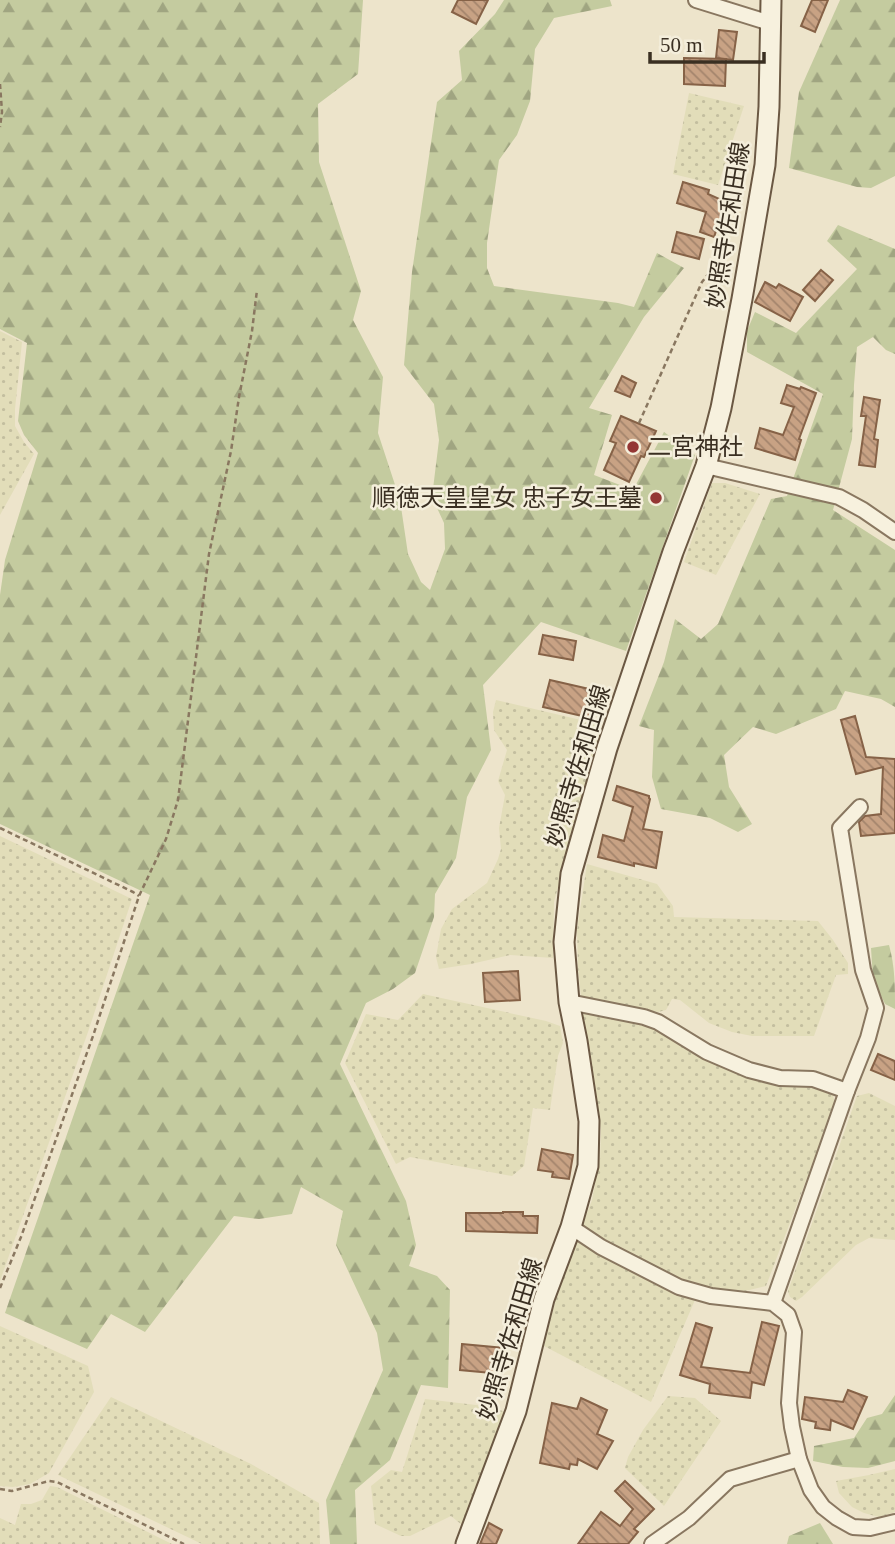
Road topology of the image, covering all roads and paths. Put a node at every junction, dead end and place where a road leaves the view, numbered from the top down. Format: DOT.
graph roads {
  1 [pos="696,0"];
  2 [pos="771,0"];
  3 [pos="770,23"];
  4 [pos="0,84"];
  5 [pos="0,127"];
  6 [pos="709,273"];
  7 [pos="257,290"];
  8 [pos="639,424"];
  9 [pos="706,466"];
  10 [pos="895,532"];
  11 [pos="860,807"];
  12 [pos="0,828"];
  13 [pos="139,896"];
  14 [pos="569,1002"];
  15 [pos="847,1091"];
  16 [pos="571,1227"];
  17 [pos="0,1288"];
  18 [pos="773,1303"];
  19 [pos="799,1459"];
  20 [pos="0,1489"];
  21 [pos="895,1522"];
  22 [pos="184,1544"];
  23 [pos="466,1544"];
  24 [pos="652,1544"];
  1 -- 3 [label="street"];
  2 -- 3 [label="main road, 妙照寺佐和田線"];
  3 -- 9 [label="main road, 妙照寺佐和田線"];
  4 -- 5 [label="path"];
  6 -- 8 [label="path"];
  7 -- 13 [label="path"];
  9 -- 10 [label="street"];
  9 -- 14 [label="main road, 妙照寺佐和田線"];
  11 -- 15 [label="street"];
  12 -- 13 [label="path"];
  13 -- 17 [label="path"];
  14 -- 15 [label="street"];
  14 -- 16 [label="main road, 妙照寺佐和田線"];
  15 -- 18 [label="street"];
  16 -- 18 [label="street"];
  16 -- 23 [label="main road, 妙照寺佐和田線"];
  18 -- 19 [label="street"];
  19 -- 21 [label="street"];
  19 -- 24 [label="street"];
  20 -- 22 [label="path"];
}
